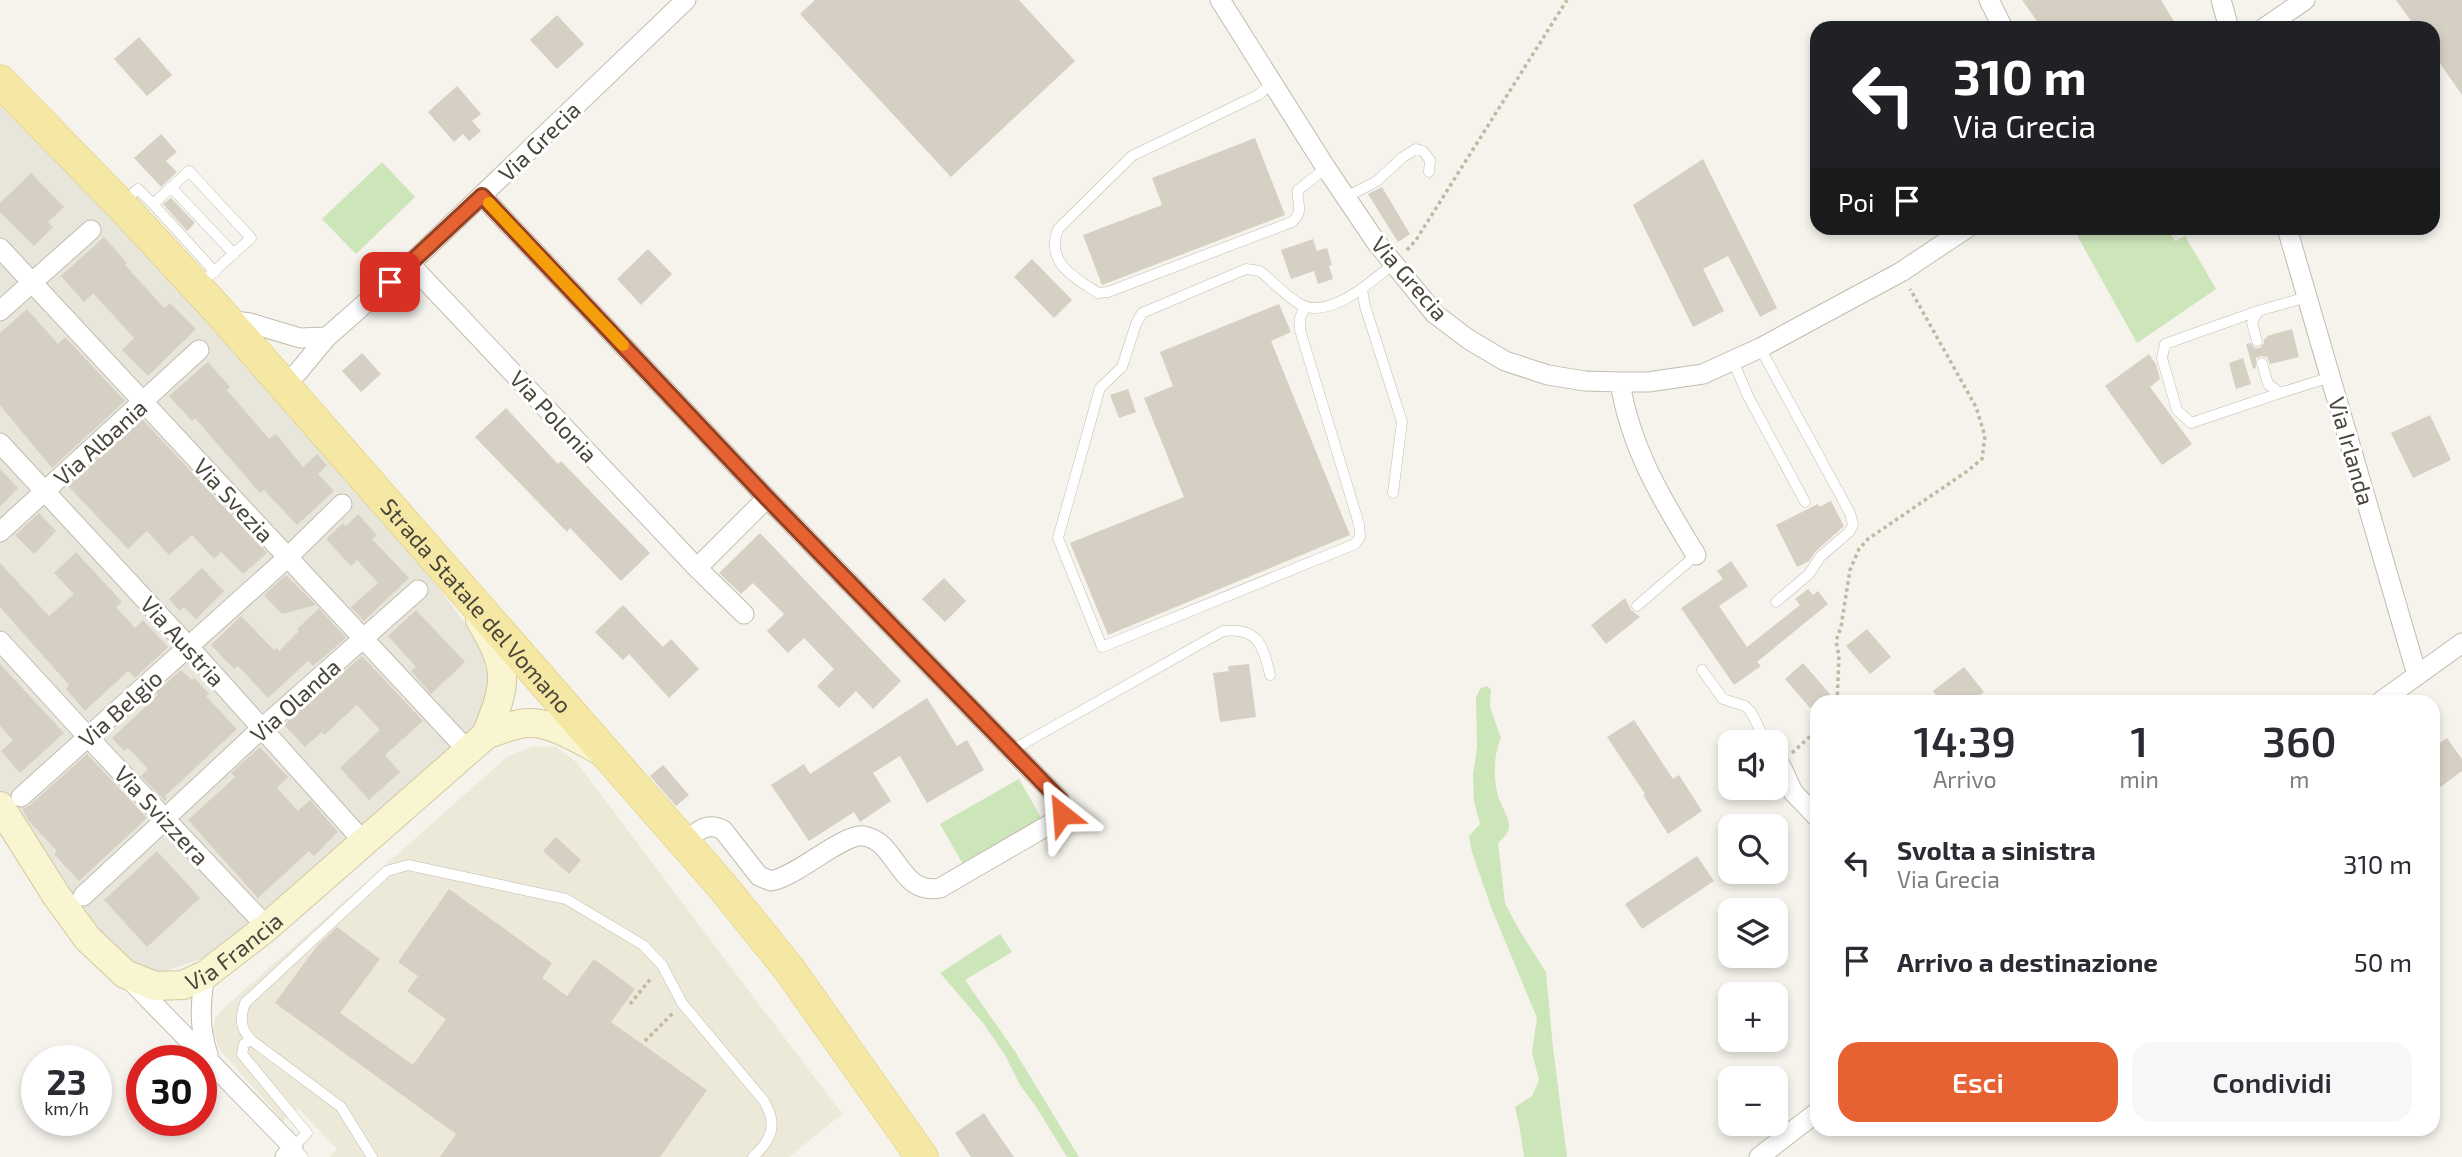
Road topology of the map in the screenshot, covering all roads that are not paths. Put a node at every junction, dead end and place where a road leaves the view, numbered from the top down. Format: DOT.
graph roads {
  1 [pos="686,0"];
  2 [pos="1220,0"];
  3 [pos="1989,0"];
  4 [pos="2221,0"];
  5 [pos="2305,0"];
  6 [pos="2000,21"];
  7 [pos="2227,21"];
  8 [pos="2274,21"];
  9 [pos="0,81"];
  10 [pos="1272,84"];
  11 [pos="1326,168"];
  12 [pos="1429,172"];
  13 [pos="171,187"];
  14 [pos="482,196"];
  15 [pos="1346,197"];
  16 [pos="153,204"];
  17 [pos="121,205"];
  18 [pos="91,230"];
  19 [pos="1956,235"];
  20 [pos="2289,235"];
  21 [pos="0,248"];
  22 [pos="234,254"];
  23 [pos="410,264"];
  24 [pos="1393,264"];
  25 [pos="206,279"];
  26 [pos="32,282"];
  27 [pos="1362,289"];
  28 [pos="2308,297"];
  29 [pos="1305,306"];
  30 [pos="0,312"];
  31 [pos="2258,312"];
  32 [pos="227,320"];
  33 [pos="327,337"];
  34 [pos="300,338"];
  35 [pos="2257,341"];
  36 [pos="1760,348"];
  37 [pos="199,350"];
  38 [pos="1733,361"];
  39 [pos="2262,363"];
  40 [pos="274,373"];
  41 [pos="2331,377"];
  42 [pos="1620,382"];
  43 [pos="2280,393"];
  44 [pos="143,403"];
  45 [pos="0,443"];
  46 [pos="45,492"];
  47 [pos="1393,493"];
  48 [pos="767,498"];
  49 [pos="1805,502"];
  50 [pos="342,504"];
  51 [pos="0,532"];
  52 [pos="1696,555"];
  53 [pos="287,558"];
  54 [pos="697,568"];
  55 [pos="460,586"];
  56 [pos="418,590"];
  57 [pos="1776,602"];
  58 [pos="1637,606"];
  59 [pos="744,614"];
  60 [pos="363,640"];
  61 [pos="0,641"];
  62 [pos="2462,643"];
  63 [pos="188,646"];
  64 [pos="1702,670"];
  65 [pos="1270,675"];
  66 [pos="2417,675"];
  67 [pos="545,682"];
  68 [pos="2390,695"];
  69 [pos="262,728"];
  70 [pos="491,730"];
  71 [pos="1759,730"];
  72 [pos="88,737"];
  73 [pos="1012,750"];
  74 [pos="609,755"];
  75 [pos="1788,783"];
  76 [pos="10,802"];
  77 [pos="1810,810"];
  78 [pos="170,815"];
  79 [pos="363,841"];
  80 [pos="684,842"];
  81 [pos="83,896"];
  82 [pos="267,927"];
  83 [pos="125,974"];
  84 [pos="194,980"];
  85 [pos="178,1029"];
  86 [pos="251,1040"];
  87 [pos="194,1045"];
  88 [pos="204,1045"];
  89 [pos="217,1069"];
  90 [pos="1810,1118"];
  91 [pos="293,1154"];
  92 [pos="372,1157"];
  93 [pos="753,1157"];
  94 [pos="922,1157"];
  95 [pos="1759,1157"];
  1 -- 14 [label="street, Via Grecia"];
  2 -- 10 [label="street, Via Grecia"];
  3 -- 6 [label="street"];
  4 -- 7 [label="street"];
  5 -- 8 [label="street"];
  9 -- 17 [label="main road, Strada Statale del Vomano"];
  10 -- 11 [label="street, Via Grecia"];
  10 -- 11 [label="lane"];
  11 -- 15 [label="street, Via Grecia"];
  12 -- 15 [label="lane"];
  13 -- 16 [label="lane"];
  13 -- 22 [label="lane"];
  13 -- 22 [label="lane"];
  14 -- 23 [label="street, Via Grecia"];
  14 -- 48 [label="street"];
  15 -- 24 [label="street, Via Grecia"];
  16 -- 17 [label="lane"];
  16 -- 25 [label="lane"];
  17 -- 25 [label="main road, Strada Statale del Vomano"];
  18 -- 26 [label="street"];
  19 -- 36 [label="street, Via Grecia"];
  20 -- 28 [label="street, Via Irlanda"];
  21 -- 26 [label="street, Via Svezia"];
  22 -- 25 [label="lane"];
  23 -- 33 [label="street, Via Grecia"];
  23 -- 54 [label="street, Via Polonia"];
  24 -- 27 [label="lane"];
  24 -- 42 [label="street, Via Grecia"];
  25 -- 32 [label="main road, Strada Statale del Vomano"];
  26 -- 30 [label="street"];
  26 -- 44 [label="street, Via Svezia"];
  27 -- 29 [label="lane"];
  27 -- 47 [label="lane"];
  28 -- 31 [label="lane"];
  28 -- 41 [label="street, Via Irlanda"];
  29 -- 29 [label="lane"];
  31 -- 35 [label="lane"];
  31 -- 43 [label="lane"];
  32 -- 34 [label="street"];
  32 -- 40 [label="main road, Strada Statale del Vomano"];
  33 -- 34 [label="street"];
  33 -- 40 [label="street, Via Grecia"];
  34 -- 40 [label="street"];
  36 -- 38 [label="street, Via Grecia"];
  36 -- 57 [label="lane"];
  37 -- 44 [label="street, Via Albania"];
  38 -- 42 [label="street, Via Grecia"];
  38 -- 49 [label="lane"];
  39 -- 43 [label="lane"];
  40 -- 55 [label="main road, Strada Statale del Vomano"];
  41 -- 43 [label="lane"];
  41 -- 66 [label="street, Via Irlanda"];
  42 -- 52 [label="street"];
  44 -- 46 [label="street, Via Albania"];
  44 -- 53 [label="street, Via Svezia"];
  45 -- 46 [label="street, Via Austria"];
  46 -- 51 [label="street, Via Albania"];
  46 -- 63 [label="street, Via Austria"];
  48 -- 54 [label="street"];
  48 -- 73 [label="street"];
  50 -- 53 [label="street, Via Belgio"];
  52 -- 58 [label="lane"];
  53 -- 60 [label="street, Via Svezia"];
  53 -- 63 [label="street, Via Belgio"];
  54 -- 59 [label="street, Via Polonia"];
  55 -- 67 [label="main road, Strada Statale del Vomano"];
  55 -- 70 [label="main road"];
  56 -- 60 [label="street, Via Olanda"];
  60 -- 69 [label="street, Via Olanda"];
  60 -- 70 [label="street, Via Svezia"];
  61 -- 72 [label="street, Via Svizzera"];
  62 -- 66 [label="street"];
  63 -- 69 [label="street, Via Austria"];
  63 -- 72 [label="street, Via Belgio"];
  64 -- 71 [label="lane"];
  65 -- 73 [label="lane"];
  66 -- 68 [label="street"];
  67 -- 70 [label="main road, Via Francia"];
  67 -- 74 [label="main road, Strada Statale del Vomano"];
  69 -- 78 [label="street, Via Olanda"];
  69 -- 79 [label="street, Via Austria"];
  70 -- 74 [label="main road"];
  70 -- 79 [label="main road, Via Francia"];
  72 -- 76 [label="street, Via Belgio"];
  72 -- 78 [label="street, Via Svizzera"];
  73 -- 80 [label="street"];
  74 -- 80 [label="main road, Strada Statale del Vomano"];
  75 -- 77 [label="street"];
  76 -- 83 [label="main road, Via Francia"];
  78 -- 81 [label="street, Via Olanda"];
  78 -- 82 [label="street, Via Svizzera"];
  79 -- 82 [label="main road, Via Francia"];
  80 -- 94 [label="main road, Strada Statale del Vomano"];
  82 -- 84 [label="main road, Via Francia"];
  83 -- 84 [label="main road, Via Francia"];
  83 -- 85 [label="street"];
  84 -- 85 [label="street"];
  84 -- 88 [label="street"];
  85 -- 87 [label="street"];
  86 -- 91 [label="lane"];
  86 -- 92 [label="lane"];
  86 -- 93 [label="lane"];
  89 -- 91 [label="street"];
  90 -- 95 [label="street"];
}
